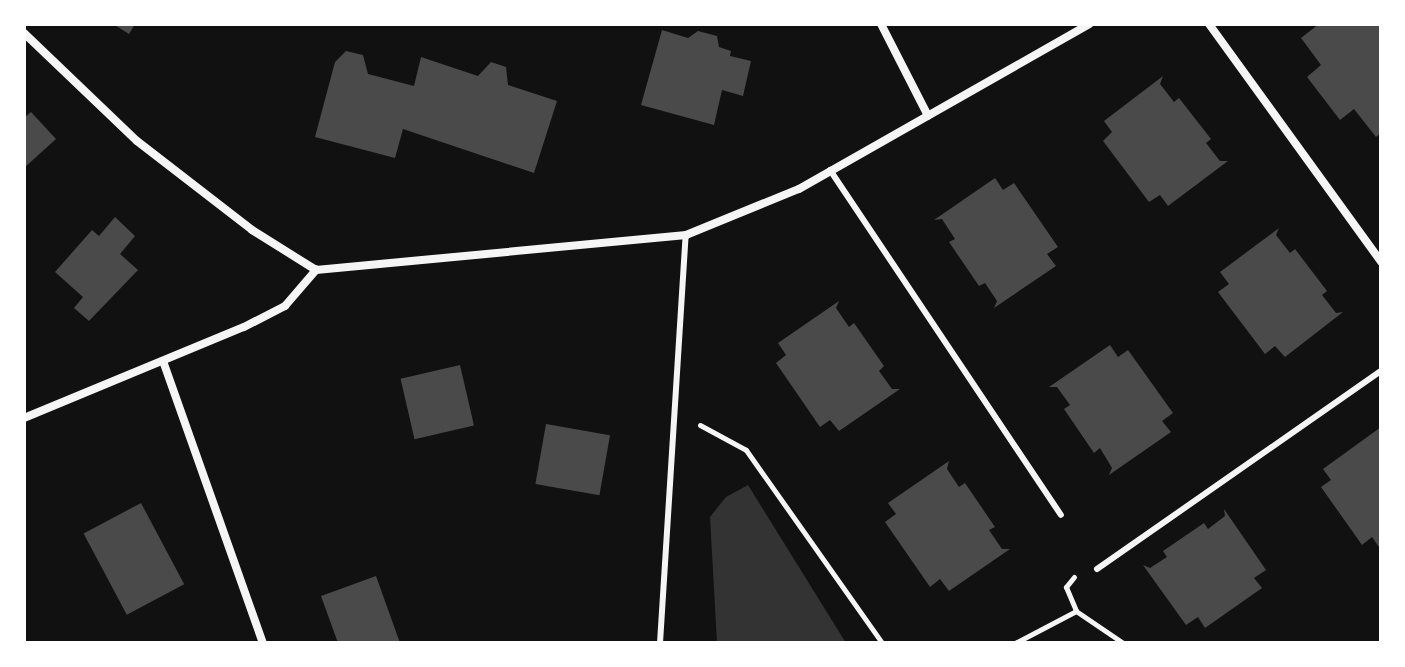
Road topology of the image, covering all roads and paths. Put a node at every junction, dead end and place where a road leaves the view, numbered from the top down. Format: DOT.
graph roads {
  1 [pos="881,24"];
  2 [pos="1089,24"];
  3 [pos="1209,24"];
  4 [pos="24,33"];
  5 [pos="928,116"];
  6 [pos="830,170"];
  7 [pos="686,235"];
  8 [pos="1381,262"];
  9 [pos="316,270"];
  10 [pos="163,361"];
  11 [pos="1381,371"];
  12 [pos="674,411"];
  13 [pos="24,418"];
  14 [pos="1061,515"];
  15 [pos="1097,569"];
  16 [pos="263,643"];
  17 [pos="660,643"];
  18 [pos="882,643"];
  19 [pos="1015,643"];
  20 [pos="1123,643"];
  1 -- 5 [label="street"];
  2 -- 5 [label="street"];
  3 -- 8 [label="street"];
  4 -- 9 [label="street"];
  5 -- 6 [label="street"];
  6 -- 7 [label="street"];
  6 -- 14 [label="lane"];
  7 -- 9 [label="street"];
  7 -- 12 [label="lane"];
  9 -- 10 [label="street"];
  10 -- 13 [label="street"];
  10 -- 16 [label="street"];
  11 -- 15 [label="lane"];
  12 -- 17 [label="lane"];
  12 -- 18 [label="path"];
  19 -- 20 [label="path"];
}
